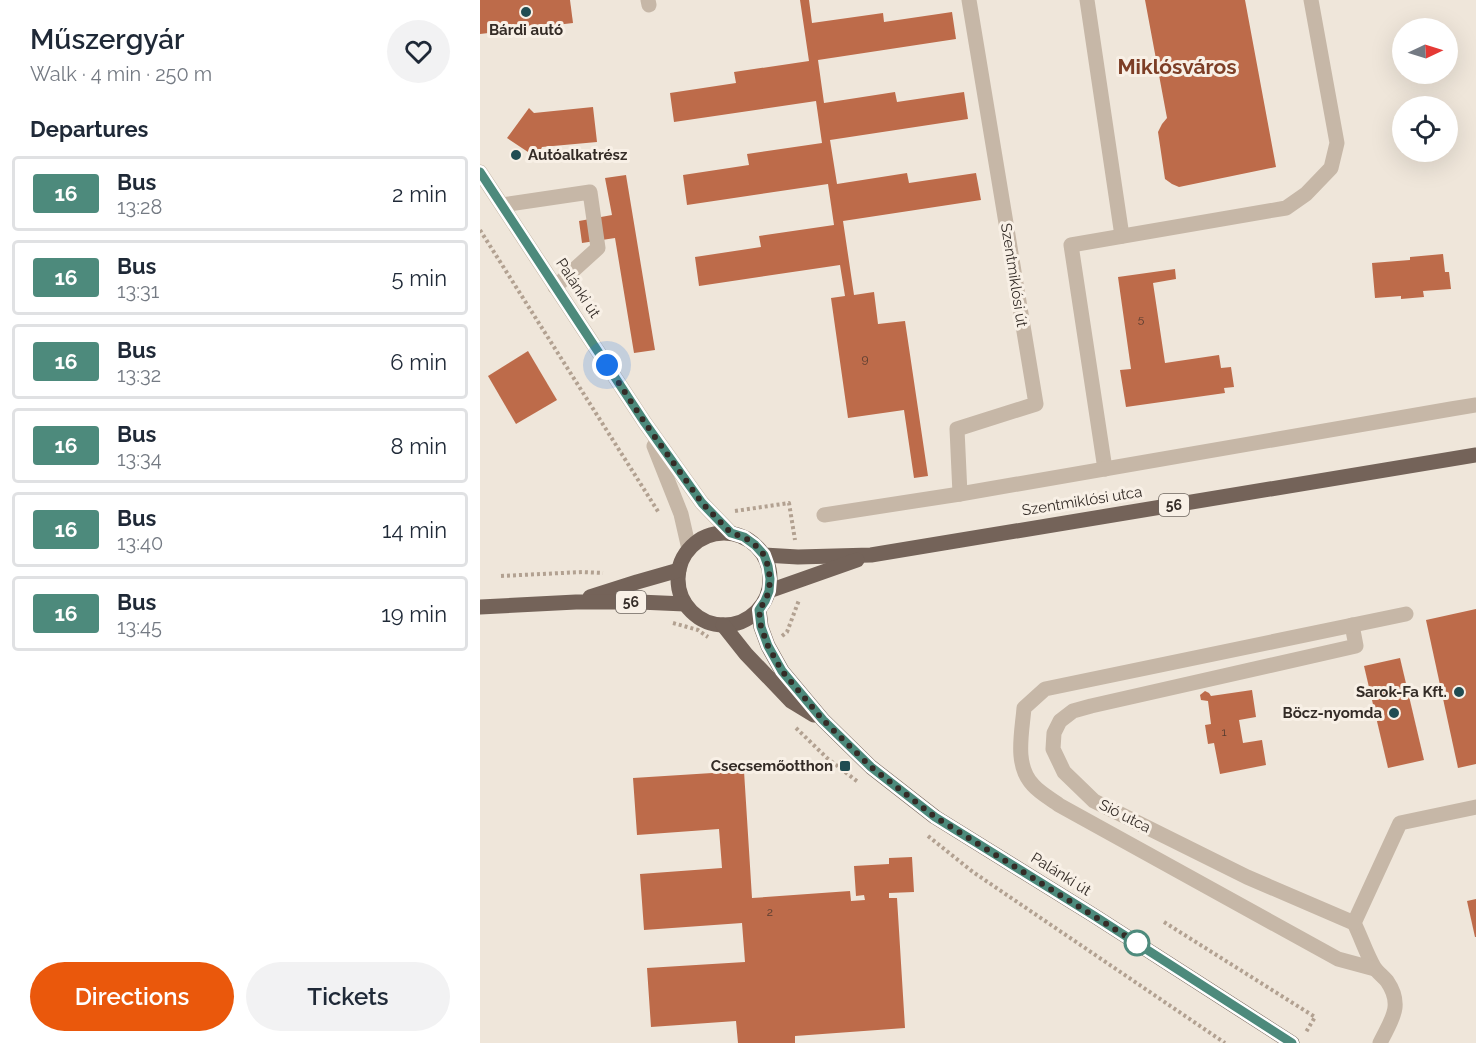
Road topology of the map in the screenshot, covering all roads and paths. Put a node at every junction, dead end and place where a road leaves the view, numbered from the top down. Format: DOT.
graph roads {
  1 [pos="969,0"];
  2 [pos="1087,0"];
  3 [pos="1311,0"];
  4 [pos="480,172"];
  5 [pos="502,205"];
  6 [pos="1122,236"];
  7 [pos="555,287"];
  8 [pos="1476,405"];
  9 [pos="645,423"];
  10 [pos="1476,455"];
  11 [pos="1105,469"];
  12 [pos="960,494"];
  13 [pos="824,515"];
  14 [pos="731,533"];
  15 [pos="689,549"];
  16 [pos="764,555"];
  17 [pos="872,555"];
  18 [pos="679,570"];
  19 [pos="612,573"];
  20 [pos="501,576"];
  21 [pos="769,591"];
  22 [pos="576,602"];
  23 [pos="685,604"];
  24 [pos="480,607"];
  25 [pos="759,610"];
  26 [pos="1406,614"];
  27 [pos="1352,625"];
  28 [pos="723,626"];
  29 [pos="823,720"];
  30 [pos="1476,807"];
  31 [pos="1164,922"];
  32 [pos="1354,923"];
  33 [pos="1375,969"];
  34 [pos="1299,1039"];
  35 [pos="1380,1043"];
  1 -- 12 [label="street, Szentmiklósi út"];
  2 -- 6 [label="street"];
  3 -- 6 [label="street"];
  4 -- 5 [label="street, Palánki út"];
  5 -- 7 [label="street, Palánki út"];
  5 -- 7 [label="street"];
  6 -- 11 [label="street"];
  7 -- 9 [label="street, Palánki út"];
  8 -- 11 [label="street"];
  9 -- 14 [label="street, Palánki út"];
  9 -- 15 [label="street, Palánki út"];
  10 -- 17 [label="main road, Szentmiklósi utca / 56"];
  11 -- 12 [label="street"];
  12 -- 13 [label="street"];
  14 -- 15 [label="main road"];
  14 -- 16 [label="main road"];
  15 -- 18 [label="main road"];
  16 -- 17 [label="main road, 56"];
  16 -- 21 [label="main road"];
  17 -- 21 [label="main road, 56"];
  18 -- 22 [label="main road, 56"];
  18 -- 23 [label="main road"];
  19 -- 20 [label="path"];
  21 -- 25 [label="main road"];
  22 -- 23 [label="main road, 56"];
  22 -- 24 [label="main road, 56"];
  23 -- 28 [label="main road"];
  25 -- 28 [label="main road"];
  25 -- 29 [label="main road, Palánki út"];
  26 -- 27 [label="street"];
  27 -- 32 [label="street, Sió utca"];
  27 -- 33 [label="street"];
  28 -- 29 [label="main road, Palánki út"];
  29 -- 34 [label="main road, Palánki út"];
  30 -- 32 [label="street"];
  31 -- 34 [label="path"];
  32 -- 33 [label="street"];
  33 -- 35 [label="street"];
}
